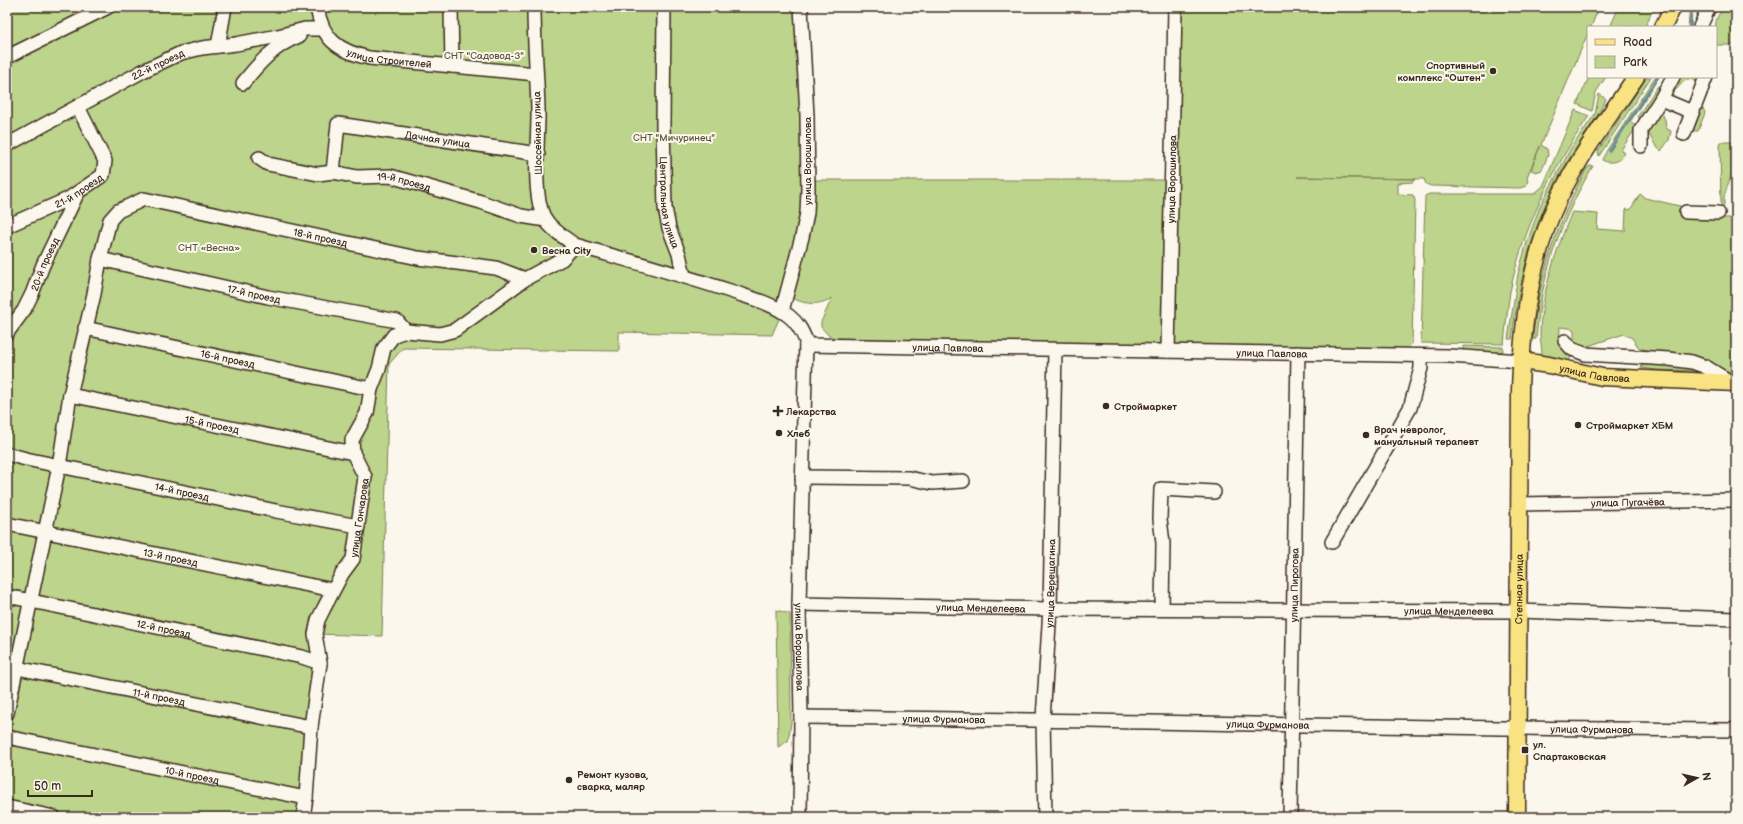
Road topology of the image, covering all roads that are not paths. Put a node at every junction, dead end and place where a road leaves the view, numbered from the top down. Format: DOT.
graph roads {
  1 [pos="108,7"];
  2 [pos="225,7"];
  3 [pos="317,7"];
  4 [pos="451,7"];
  5 [pos="534,7"];
  6 [pos="664,7"];
  7 [pos="801,7"];
  8 [pos="1175,7"];
  9 [pos="1673,7"];
  10 [pos="1709,7"];
  11 [pos="1664,26"];
  12 [pos="1700,26"];
  13 [pos="323,29"];
  14 [pos="218,46"];
  15 [pos="7,57"];
  16 [pos="452,66"];
  17 [pos="536,74"];
  18 [pos="1635,78"];
  19 [pos="1672,78"];
  20 [pos="1706,78"];
  21 [pos="243,83"];
  22 [pos="1661,99"];
  23 [pos="78,106"];
  24 [pos="1692,112"];
  25 [pos="1684,134"];
  26 [pos="7,145"];
  27 [pos="1641,146"];
  28 [pos="538,154"];
  29 [pos="259,158"];
  30 [pos="333,172"];
  31 [pos="77,193"];
  32 [pos="1686,212"];
  33 [pos="1718,213"];
  34 [pos="546,220"];
  35 [pos="7,226"];
  36 [pos="575,245"];
  37 [pos="100,259"];
  38 [pos="684,276"];
  39 [pos="525,279"];
  40 [pos="1530,287"];
  41 [pos="782,312"];
  42 [pos="85,328"];
  43 [pos="406,331"];
  44 [pos="7,333"];
  45 [pos="1565,341"];
  46 [pos="806,345"];
  47 [pos="1055,350"];
  48 [pos="1168,351"];
  49 [pos="1298,353"];
  50 [pos="1421,356"];
  51 [pos="1521,361"];
  52 [pos="1616,378"];
  53 [pos="1734,383"];
  54 [pos="371,389"];
  55 [pos="70,394"];
  56 [pos="353,452"];
  57 [pos="7,454"];
  58 [pos="59,466"];
  59 [pos="802,477"];
  60 [pos="963,481"];
  61 [pos="1214,492"];
  62 [pos="1736,500"];
  63 [pos="1519,504"];
  64 [pos="7,524"];
  65 [pos="358,526"];
  66 [pos="44,532"];
  67 [pos="1332,542"];
  68 [pos="334,590"];
  69 [pos="7,596"];
  70 [pos="30,601"];
  71 [pos="799,604"];
  72 [pos="1050,609"];
  73 [pos="1162,609"];
  74 [pos="1294,610"];
  75 [pos="1518,612"];
  76 [pos="1736,619"];
  77 [pos="320,663"];
  78 [pos="12,667"];
  79 [pos="7,713"];
  80 [pos="801,717"];
  81 [pos="1043,720"];
  82 [pos="1291,725"];
  83 [pos="311,727"];
  84 [pos="1517,730"];
  85 [pos="1736,730"];
  86 [pos="7,737"];
  87 [pos="306,798"];
  88 [pos="7,807"];
  89 [pos="54,817"];
  90 [pos="303,817"];
  91 [pos="800,817"];
  92 [pos="1045,817"];
  93 [pos="1290,817"];
  94 [pos="1517,817"];
  1 -- 15 [label="street"];
  2 -- 14 [label="street"];
  3 -- 13 [label="street"];
  4 -- 16 [label="street"];
  5 -- 17 [label="street, Шоссейная улица"];
  6 -- 38 [label="street, Центральная улица"];
  7 -- 41 [label="street, улица Ворошилова"];
  8 -- 48 [label="street, улица Ворошилова"];
  9 -- 11 [label="main road"];
  10 -- 12 [label="street"];
  13 -- 14 [label="street, 22-й проезд"];
  13 -- 16 [label="street, улица Строителей"];
  13 -- 21 [label="street"];
  14 -- 23 [label="street, 22-й проезд"];
  16 -- 17 [label="street, улица Строителей"];
  17 -- 28 [label="street, Шоссейная улица"];
  18 -- 40 [label="main road"];
  19 -- 22 [label="street"];
  20 -- 24 [label="street"];
  22 -- 24 [label="street"];
  22 -- 27 [label="street"];
  23 -- 26 [label="street, 22-й проезд"];
  23 -- 31 [label="street, 21-й проезд"];
  24 -- 25 [label="street"];
  28 -- 30 [label="street, Дачная улица"];
  28 -- 34 [label="street, Шоссейная улица"];
  29 -- 30 [label="street, 19-й проезд"];
  30 -- 34 [label="street, 19-й проезд"];
  31 -- 35 [label="street, 21-й проезд"];
  31 -- 44 [label="street, 20-й проезд"];
  32 -- 33 [label="street"];
  34 -- 36 [label="street, Шоссейная улица"];
  36 -- 38 [label="street"];
  36 -- 39 [label="street"];
  37 -- 39 [label="street, 18-й проезд"];
  37 -- 42 [label="street"];
  37 -- 43 [label="street, 17-й проезд"];
  38 -- 41 [label="street"];
  39 -- 43 [label="street"];
  40 -- 51 [label="main road, Степная улица"];
  40 -- 52 [label="main road"];
  41 -- 46 [label="street"];
  42 -- 54 [label="street, 16-й проезд"];
  42 -- 55 [label="street"];
  43 -- 54 [label="street"];
  45 -- 53 [label="street"];
  46 -- 47 [label="street, улица Павлова"];
  46 -- 59 [label="street, улица Ворошилова"];
  47 -- 48 [label="street, улица Павлова"];
  47 -- 72 [label="street, улица Верещагина"];
  48 -- 49 [label="street, улица Павлова"];
  49 -- 50 [label="street, улица Павлова"];
  49 -- 74 [label="street, улица Пирогова"];
  50 -- 51 [label="street, улица Павлова"];
  50 -- 67 [label="street"];
  51 -- 52 [label="main road, улица Павлова"];
  51 -- 63 [label="main road, Степная улица"];
  52 -- 53 [label="main road, улица Павлова"];
  54 -- 56 [label="street"];
  55 -- 56 [label="street, 15-й проезд"];
  55 -- 58 [label="street"];
  56 -- 65 [label="street, улица Гончарова"];
  57 -- 58 [label="street, 14-й проезд"];
  58 -- 65 [label="street, 14-й проезд"];
  58 -- 66 [label="street"];
  59 -- 60 [label="street"];
  59 -- 71 [label="street, улица Ворошилова"];
  61 -- 73 [label="street"];
  62 -- 63 [label="street, улица Пугачёва"];
  63 -- 75 [label="main road, Степная улица"];
  64 -- 66 [label="street, 13-й проезд"];
  65 -- 68 [label="street, улица Гончарова"];
  66 -- 68 [label="street, 13-й проезд"];
  66 -- 70 [label="street"];
  68 -- 77 [label="street, улица Гончарова"];
  69 -- 70 [label="street, 12-й проезд"];
  70 -- 77 [label="street, 12-й проезд"];
  70 -- 78 [label="street"];
  71 -- 72 [label="street, улица Менделеева"];
  71 -- 80 [label="street, улица Ворошилова"];
  72 -- 73 [label="street, улица Менделеева"];
  72 -- 81 [label="street, улица Верещагина"];
  73 -- 74 [label="street, улица Менделеева"];
  74 -- 75 [label="street, улица Менделеева"];
  74 -- 82 [label="street, улица Пирогова"];
  75 -- 76 [label="street, улица Менделеева"];
  75 -- 84 [label="main road, Степная улица"];
  77 -- 83 [label="street, улица Гончарова"];
  78 -- 79 [label="street"];
  78 -- 83 [label="street, 11-й проезд"];
  80 -- 81 [label="street, улица Фурманова"];
  80 -- 91 [label="street, улица Ворошилова"];
  81 -- 82 [label="street, улица Фурманова"];
  81 -- 92 [label="street, улица Верещагина"];
  82 -- 84 [label="street, улица Фурманова"];
  82 -- 93 [label="street, улица Пирогова"];
  83 -- 87 [label="street, улица Гончарова"];
  84 -- 85 [label="street, улица Фурманова"];
  84 -- 94 [label="main road, Степная улица"];
  86 -- 87 [label="street, 10-й проезд"];
  87 -- 90 [label="street, улица Гончарова"];
  88 -- 89 [label="street"];
}
